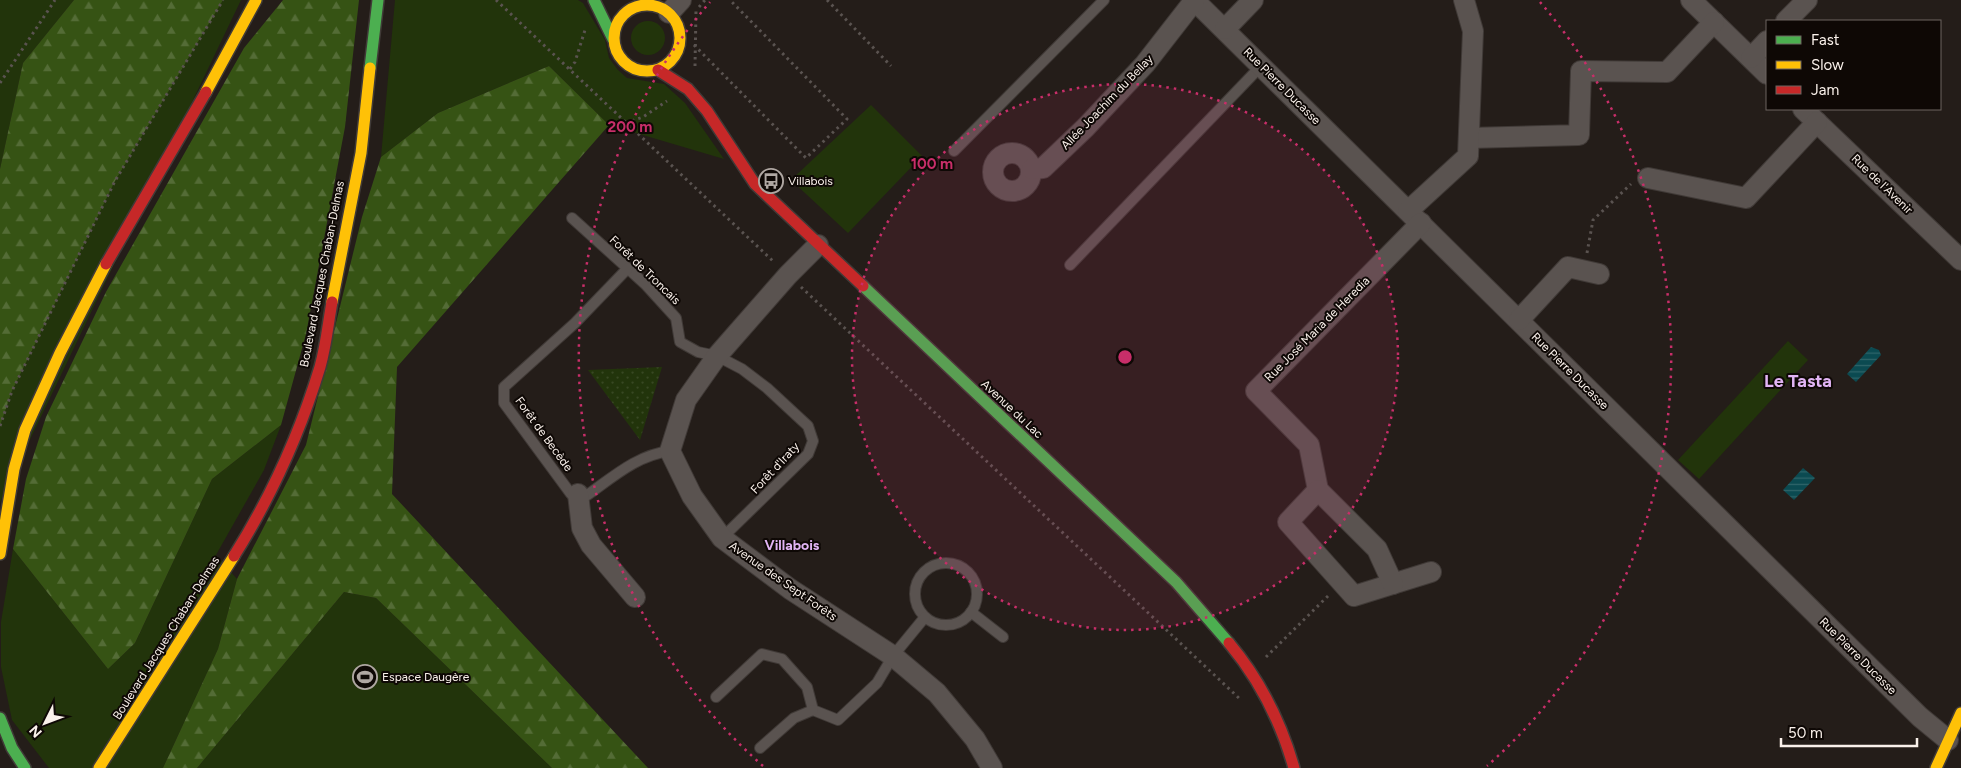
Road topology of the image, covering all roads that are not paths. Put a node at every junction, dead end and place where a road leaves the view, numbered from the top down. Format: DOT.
graph roads {
  1 [pos="256,0"];
  2 [pos="378,0"];
  3 [pos="595,0"];
  4 [pos="1104,0"];
  5 [pos="1194,0"];
  6 [pos="1253,0"];
  7 [pos="1464,0"];
  8 [pos="1691,0"];
  9 [pos="1807,0"];
  10 [pos="637,6"];
  11 [pos="675,7"];
  12 [pos="1787,20"];
  13 [pos="1714,22"];
  14 [pos="1225,29"];
  15 [pos="614,39"];
  16 [pos="1766,42"];
  17 [pos="678,49"];
  18 [pos="1751,58"];
  19 [pos="1262,66"];
  20 [pos="658,70"];
  21 [pos="1766,73"];
  22 [pos="686,88"];
  23 [pos="1810,116"];
  24 [pos="1469,138"];
  25 [pos="954,150"];
  26 [pos="1032,169"];
  27 [pos="1648,178"];
  28 [pos="1415,217"];
  29 [pos="572,218"];
  30 [pos="818,245"];
  31 [pos="1961,260"];
  32 [pos="1070,265"];
  33 [pos="628,268"];
  34 [pos="1591,272"];
  35 [pos="1519,320"];
  36 [pos="717,356"];
  37 [pos="670,451"];
  38 [pos="1318,490"];
  39 [pos="578,494"];
  40 [pos="722,538"];
  41 [pos="0,554"];
  42 [pos="1431,572"];
  43 [pos="1393,584"];
  44 [pos="635,597"];
  45 [pos="971,612"];
  46 [pos="925,617"];
  47 [pos="1003,637"];
  48 [pos="893,656"];
  49 [pos="716,697"];
  50 [pos="813,710"];
  51 [pos="1961,713"];
  52 [pos="0,718"];
  53 [pos="1948,740"];
  54 [pos="760,748"];
  55 [pos="25,768"];
  56 [pos="99,768"];
  57 [pos="992,768"];
  58 [pos="1294,768"];
  59 [pos="1936,768"];
  1 -- 41 [label="main road"];
  2 -- 56 [label="main road, Boulevard Jacques Chaban-Delmas"];
  3 -- 10 [label="main road"];
  3 -- 15 [label="main road"];
  4 -- 25 [label="lane"];
  5 -- 14 [label="street, Rue Pierre Ducasse"];
  5 -- 26 [label="street, Allée Joachim du Bellay"];
  6 -- 14 [label="street"];
  7 -- 24 [label="street"];
  8 -- 13 [label="street"];
  9 -- 12 [label="street"];
  10 -- 11 [label="main road"];
  10 -- 15 [label="main road"];
  11 -- 17 [label="main road"];
  13 -- 18 [label="street"];
  13 -- 24 [label="street"];
  14 -- 19 [label="street, Rue Pierre Ducasse"];
  15 -- 20 [label="main road"];
  16 -- 18 [label="street"];
  17 -- 20 [label="main road"];
  17 -- 22 [label="main road"];
  18 -- 21 [label="street"];
  19 -- 28 [label="street, Rue Pierre Ducasse"];
  19 -- 32 [label="lane"];
  20 -- 22 [label="main road, Avenue du Lac"];
  22 -- 30 [label="main road, Avenue du Lac"];
  23 -- 27 [label="street"];
  23 -- 31 [label="street, Rue de l'Avenir"];
  24 -- 28 [label="street"];
  28 -- 35 [label="street, Rue Pierre Ducasse"];
  28 -- 38 [label="street, Rue José Maria de Heredia"];
  29 -- 33 [label="lane, Forêt de Troncais"];
  30 -- 36 [label="street"];
  30 -- 58 [label="main road, Avenue du Lac"];
  33 -- 36 [label="lane, Forêt de Troncais"];
  33 -- 39 [label="lane, Forêt de Becède"];
  34 -- 35 [label="street"];
  35 -- 53 [label="street, Rue Pierre Ducasse"];
  36 -- 37 [label="street"];
  36 -- 40 [label="lane, Forêt d'Iraty"];
  37 -- 39 [label="lane"];
  37 -- 40 [label="street, Avenue des Sept Forêts"];
  38 -- 43 [label="street"];
  38 -- 43 [label="street"];
  39 -- 44 [label="street"];
  40 -- 48 [label="street, Avenue des Sept Forêts"];
  42 -- 43 [label="street"];
  45 -- 46 [label="lane"];
  45 -- 46 [label="lane"];
  45 -- 47 [label="lane"];
  46 -- 48 [label="lane"];
  48 -- 50 [label="lane"];
  48 -- 57 [label="street, Avenue des Sept Forêts"];
  49 -- 50 [label="lane"];
  50 -- 54 [label="lane"];
  51 -- 53 [label="main road"];
  52 -- 55 [label="main road"];
  53 -- 59 [label="main road"];
}
